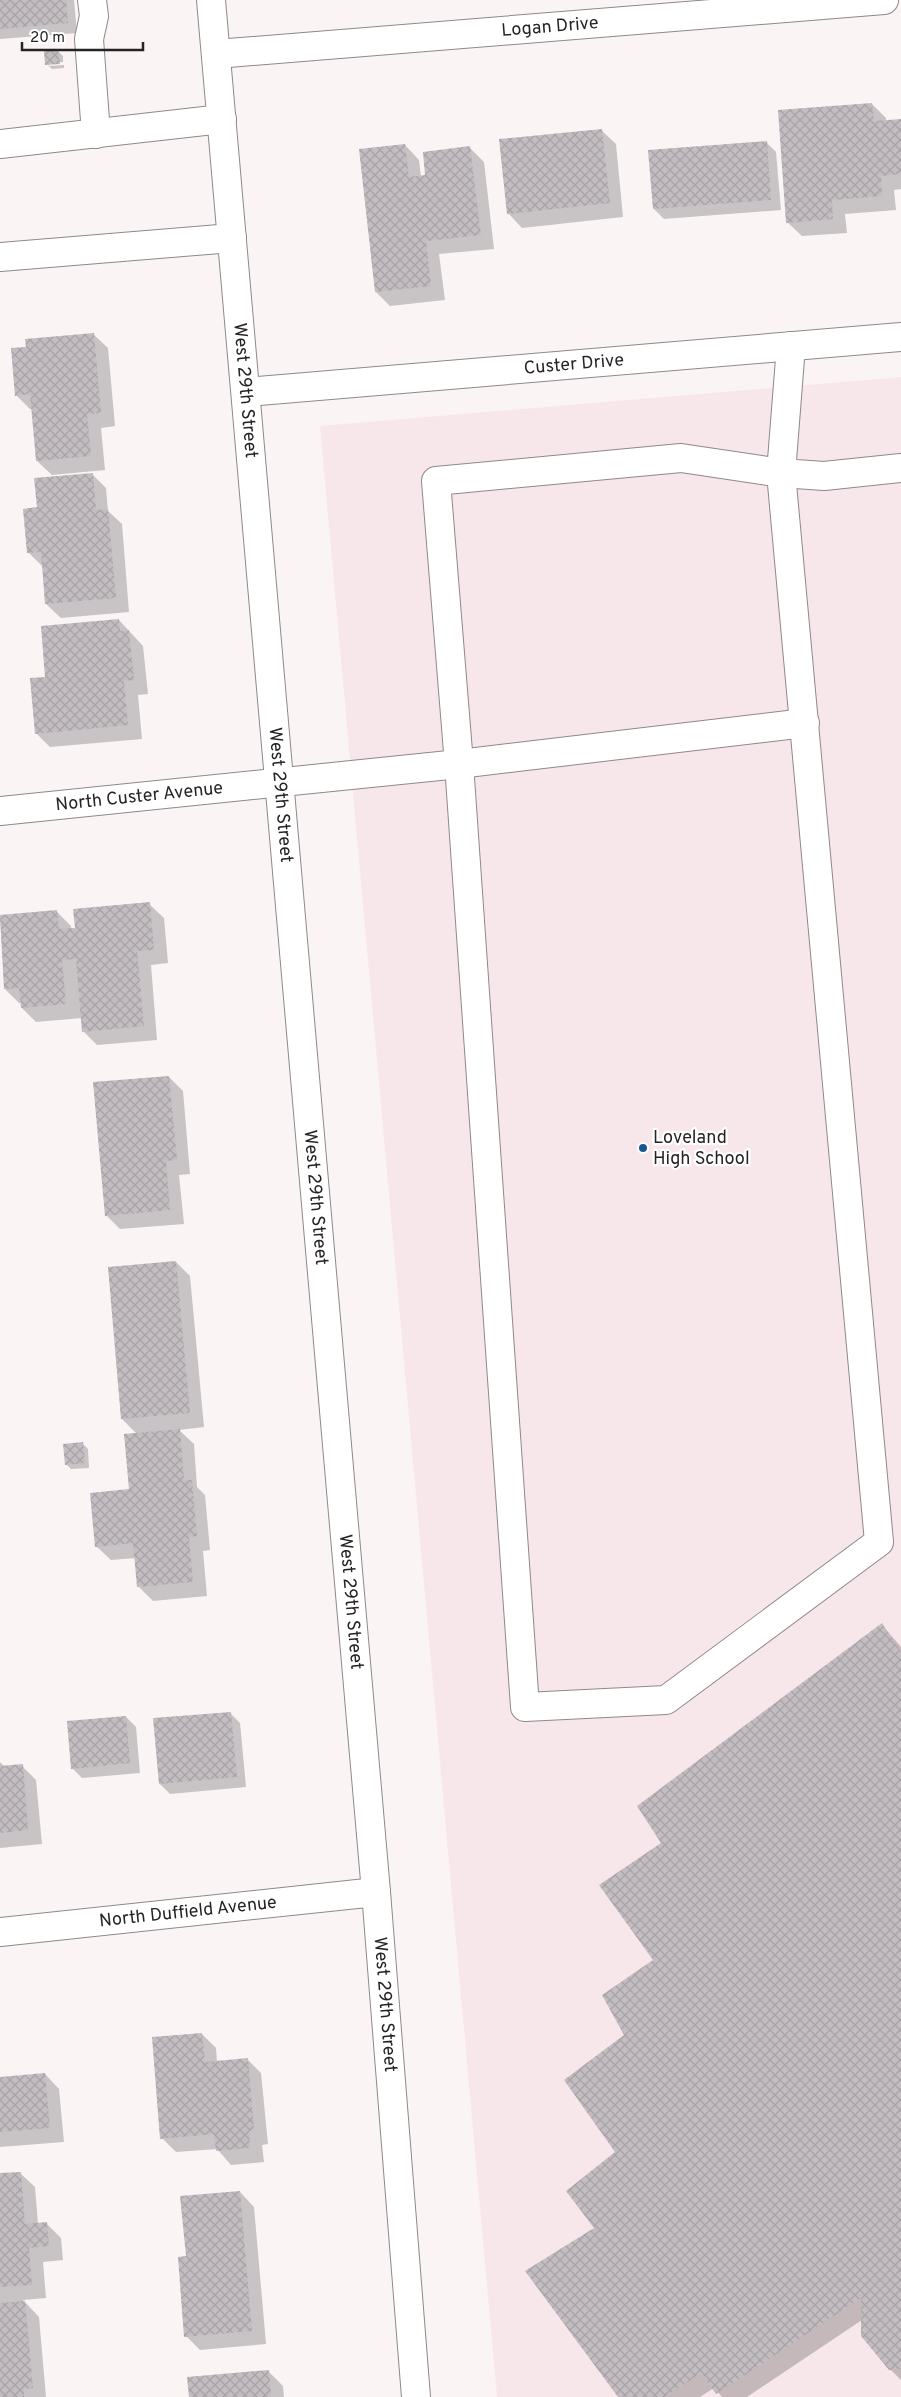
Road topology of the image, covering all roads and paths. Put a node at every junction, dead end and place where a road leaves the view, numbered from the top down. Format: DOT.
graph roads {
  1 [pos="92,0"];
  2 [pos="211,0"];
  3 [pos="884,0"];
  4 [pos="216,54"];
  5 [pos="222,119"];
  6 [pos="96,134"];
  7 [pos="0,144"];
  8 [pos="232,238"];
  9 [pos="0,257"];
  10 [pos="901,337"];
  11 [pos="791,346"];
  12 [pos="246,392"];
  13 [pos="901,468"];
  14 [pos="781,473"];
  15 [pos="805,723"];
  16 [pos="459,764"];
  17 [pos="279,782"];
  18 [pos="0,811"];
  19 [pos="890,1545"];
  20 [pos="376,1892"];
  21 [pos="0,1932"];
  22 [pos="416,2397"];
  1 -- 6 [label="main road"];
  2 -- 4 [label="main road, West 29th Street"];
  3 -- 4 [label="main road, Logan Drive"];
  4 -- 5 [label="main road, West 29th Street"];
  5 -- 6 [label="main road"];
  5 -- 8 [label="main road, West 29th Street"];
  6 -- 7 [label="main road"];
  8 -- 9 [label="main road"];
  8 -- 12 [label="main road, West 29th Street"];
  10 -- 11 [label="main road, Custer Drive"];
  11 -- 12 [label="main road, Custer Drive"];
  11 -- 14 [label="main road"];
  12 -- 17 [label="main road, West 29th Street"];
  13 -- 14 [label="main road"];
  14 -- 15 [label="main road"];
  14 -- 16 [label="main road"];
  15 -- 16 [label="main road, North Custer Avenue"];
  15 -- 19 [label="main road"];
  16 -- 17 [label="main road, North Custer Avenue"];
  16 -- 19 [label="main road"];
  17 -- 18 [label="main road, North Custer Avenue"];
  17 -- 20 [label="main road, West 29th Street"];
  20 -- 21 [label="main road, North Duffield Avenue"];
  20 -- 22 [label="main road, West 29th Street"];
}
